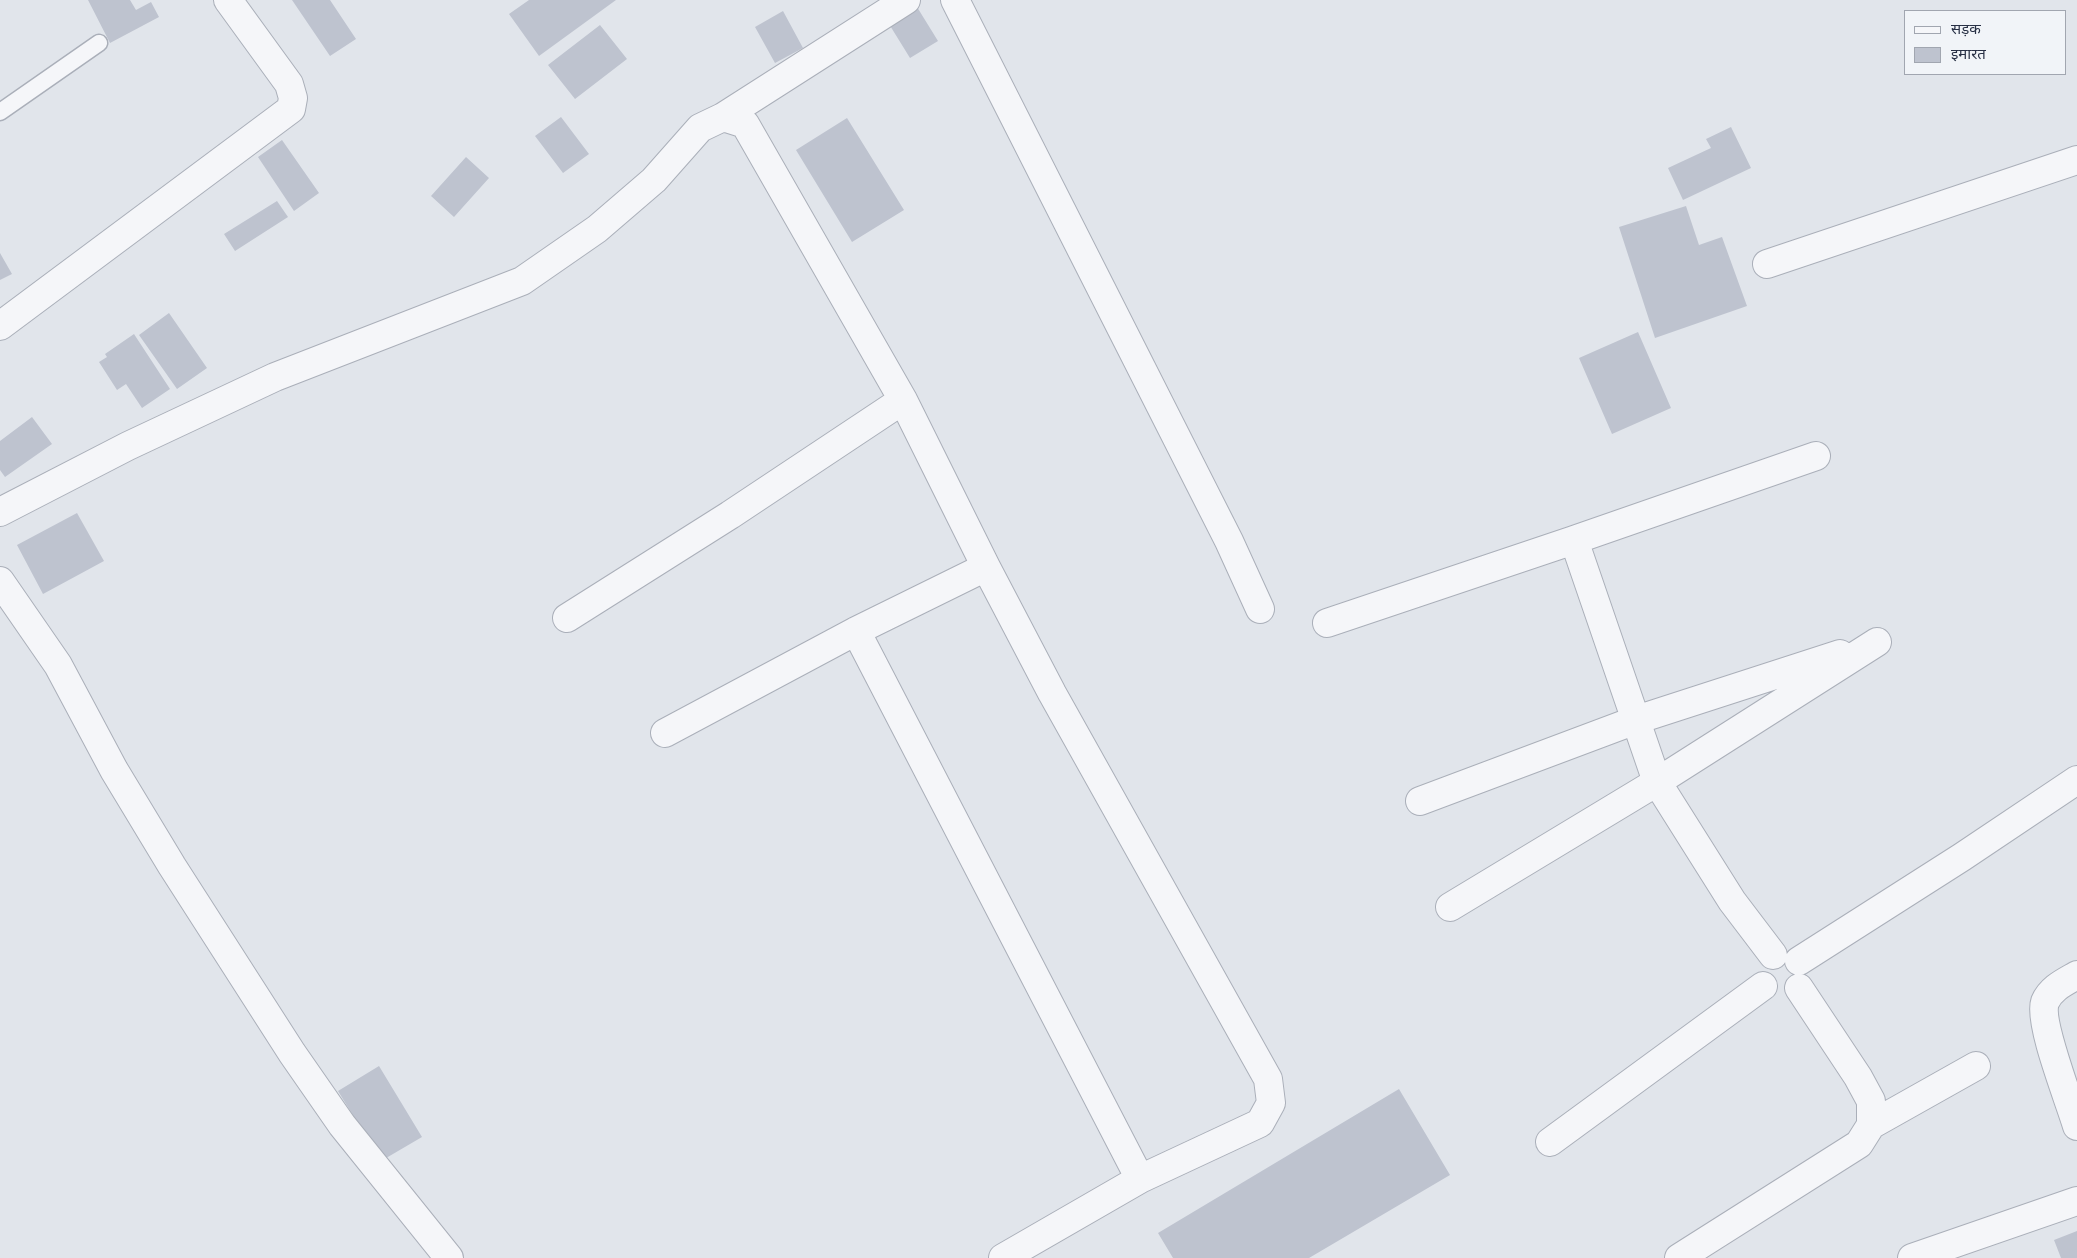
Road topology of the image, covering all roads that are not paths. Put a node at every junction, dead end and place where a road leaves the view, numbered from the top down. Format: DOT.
graph roads {
  1 [pos="228,0"];
  2 [pos="906,0"];
  3 [pos="955,0"];
  4 [pos="99,44"];
  5 [pos="0,112"];
  6 [pos="723,118"];
  7 [pos="2077,160"];
  8 [pos="1768,264"];
  9 [pos="0,326"];
  10 [pos="904,400"];
  11 [pos="1816,456"];
  12 [pos="0,512"];
  13 [pos="1574,540"];
  14 [pos="986,567"];
  15 [pos="0,580"];
  16 [pos="1260,609"];
  17 [pos="568,618"];
  18 [pos="1327,622"];
  19 [pos="856,631"];
  20 [pos="1636,720"];
  21 [pos="665,733"];
  22 [pos="2077,780"];
  23 [pos="1656,782"];
  24 [pos="1420,801"];
  25 [pos="1450,907"];
  26 [pos="1773,955"];
  27 [pos="1799,961"];
  28 [pos="2077,975"];
  29 [pos="1763,986"];
  30 [pos="1799,988"];
  31 [pos="1976,1066"];
  32 [pos="1871,1125"];
  33 [pos="2077,1126"];
  34 [pos="1550,1142"];
  35 [pos="1140,1178"];
  36 [pos="2077,1201"];
  37 [pos="449,1258"];
  38 [pos="1003,1258"];
  39 [pos="1680,1258"];
  40 [pos="1912,1258"];
  1 -- 9 [label="street"];
  2 -- 6 [label="street"];
  3 -- 16 [label="street"];
  4 -- 5 [label="lane"];
  6 -- 10 [label="street"];
  6 -- 12 [label="street"];
  7 -- 8 [label="street"];
  10 -- 14 [label="street"];
  10 -- 17 [label="street"];
  11 -- 13 [label="street"];
  13 -- 18 [label="street"];
  13 -- 20 [label="street"];
  14 -- 19 [label="street"];
  14 -- 35 [label="street"];
  15 -- 37 [label="street"];
  19 -- 21 [label="street"];
  19 -- 35 [label="street"];
  20 -- 23 [label="street"];
  20 -- 23 [label="street"];
  20 -- 24 [label="street"];
  22 -- 27 [label="street"];
  23 -- 25 [label="street"];
  23 -- 26 [label="street"];
  26 -- 27 [label="street"];
  26 -- 29 [label="street"];
  27 -- 30 [label="street"];
  28 -- 33 [label="street"];
  29 -- 30 [label="street"];
  29 -- 34 [label="street"];
  30 -- 32 [label="street"];
  31 -- 32 [label="street"];
  32 -- 39 [label="street"];
  35 -- 38 [label="street"];
  36 -- 40 [label="street"];
}
